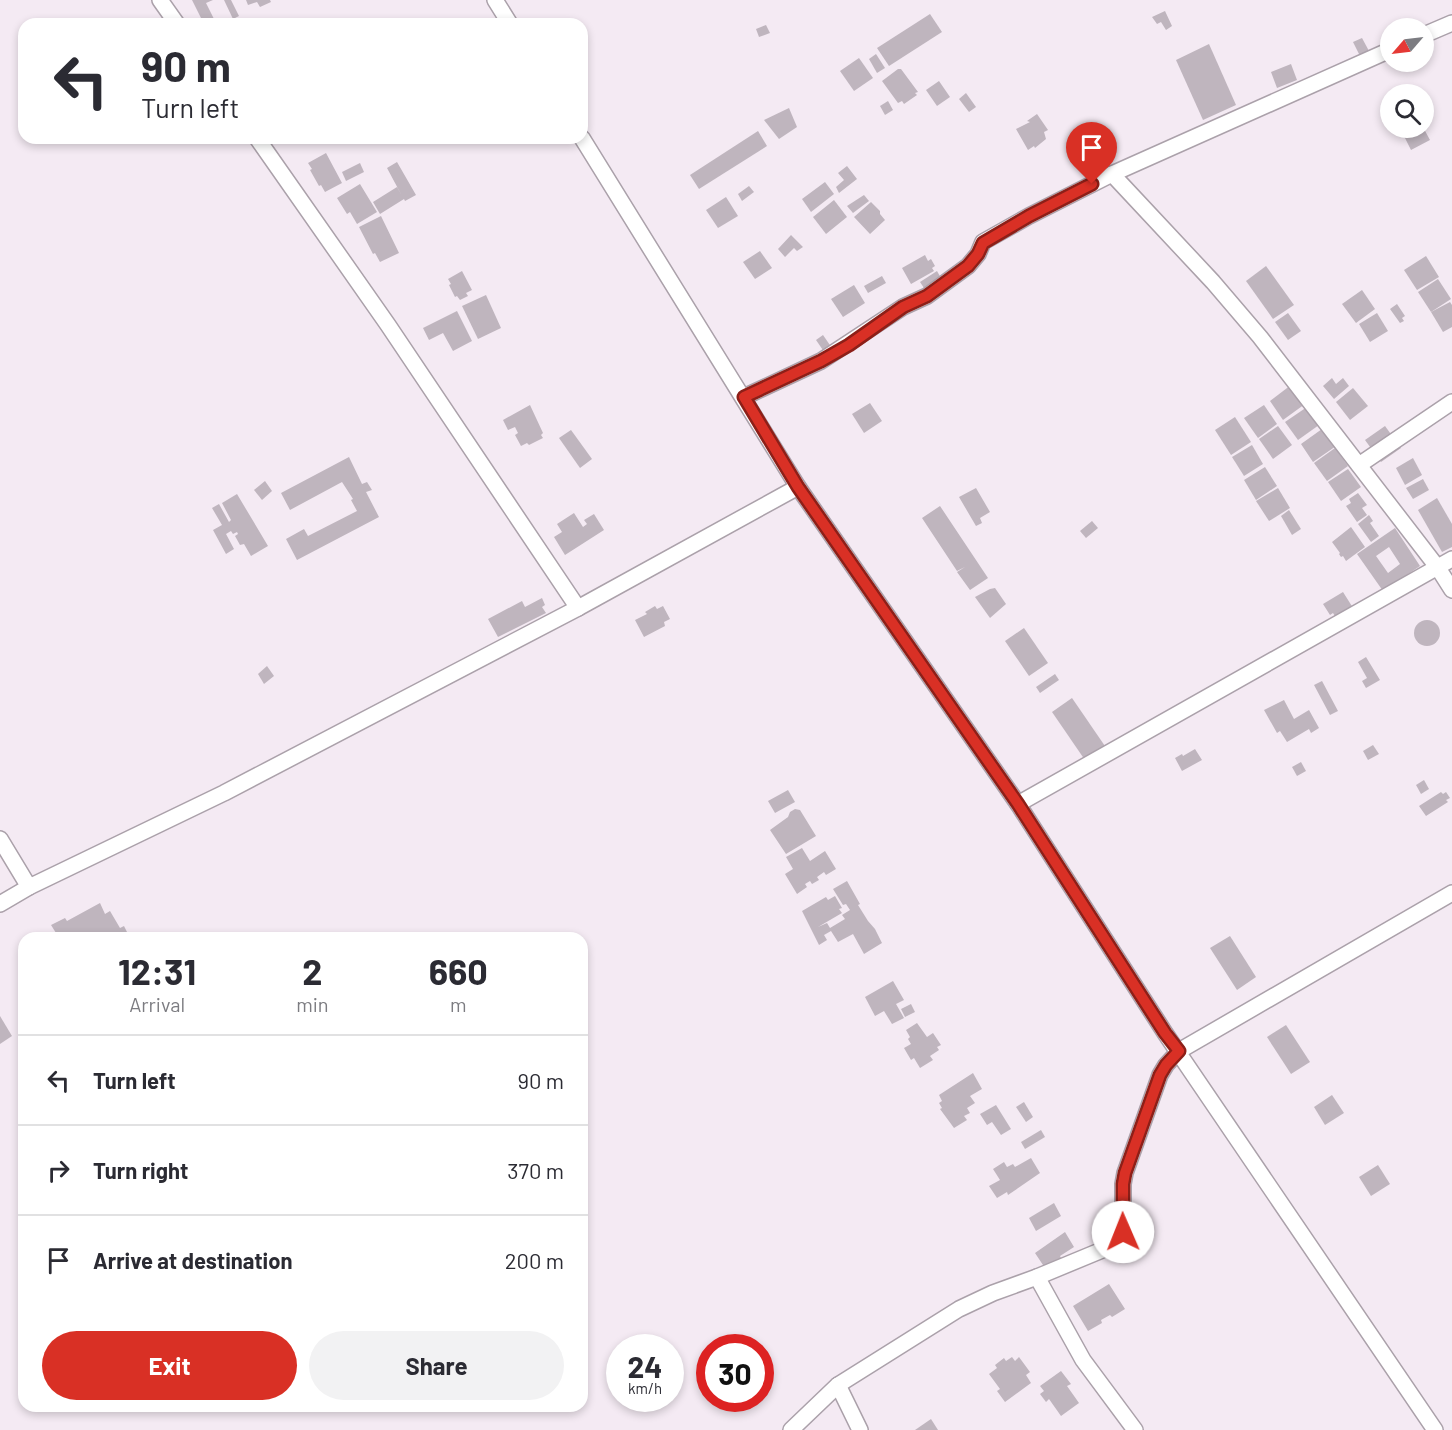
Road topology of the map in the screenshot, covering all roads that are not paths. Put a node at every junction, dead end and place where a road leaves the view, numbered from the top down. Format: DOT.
graph roads {
  1 [pos="160,0"];
  2 [pos="495,0"];
  3 [pos="173,18"];
  4 [pos="506,18"];
  5 [pos="1452,23"];
  6 [pos="1434,31"];
  7 [pos="1380,54"];
  8 [pos="261,144"];
  9 [pos="586,144"];
  10 [pos="1113,174"];
  11 [pos="744,397"];
  12 [pos="1452,402"];
  13 [pos="1359,465"];
  14 [pos="798,487"];
  15 [pos="1452,560"];
  16 [pos="1438,568"];
  17 [pos="1452,590"];
  18 [pos="578,608"];
  19 [pos="1018,804"];
  20 [pos="0,839"];
  21 [pos="29,887"];
  22 [pos="1452,893"];
  23 [pos="0,903"];
  24 [pos="1179,1051"];
  25 [pos="1037,1277"];
  26 [pos="838,1385"];
  27 [pos="791,1430"];
  28 [pos="860,1430"];
  29 [pos="1135,1430"];
  30 [pos="1435,1430"];
  1 -- 3 [label="street"];
  2 -- 4 [label="street"];
  5 -- 6 [label="street"];
  7 -- 10 [label="street"];
  8 -- 18 [label="street"];
  9 -- 11 [label="street"];
  10 -- 11 [label="street"];
  10 -- 13 [label="street"];
  11 -- 14 [label="street"];
  12 -- 13 [label="street"];
  13 -- 16 [label="street"];
  14 -- 18 [label="street"];
  14 -- 19 [label="street"];
  15 -- 16 [label="street"];
  16 -- 17 [label="street"];
  16 -- 19 [label="street"];
  18 -- 21 [label="street"];
  19 -- 24 [label="street"];
  20 -- 21 [label="street"];
  21 -- 23 [label="street"];
  22 -- 24 [label="street"];
  24 -- 25 [label="street"];
  24 -- 30 [label="street"];
  25 -- 26 [label="street"];
  25 -- 29 [label="street"];
  26 -- 27 [label="street"];
  26 -- 28 [label="street"];
}
